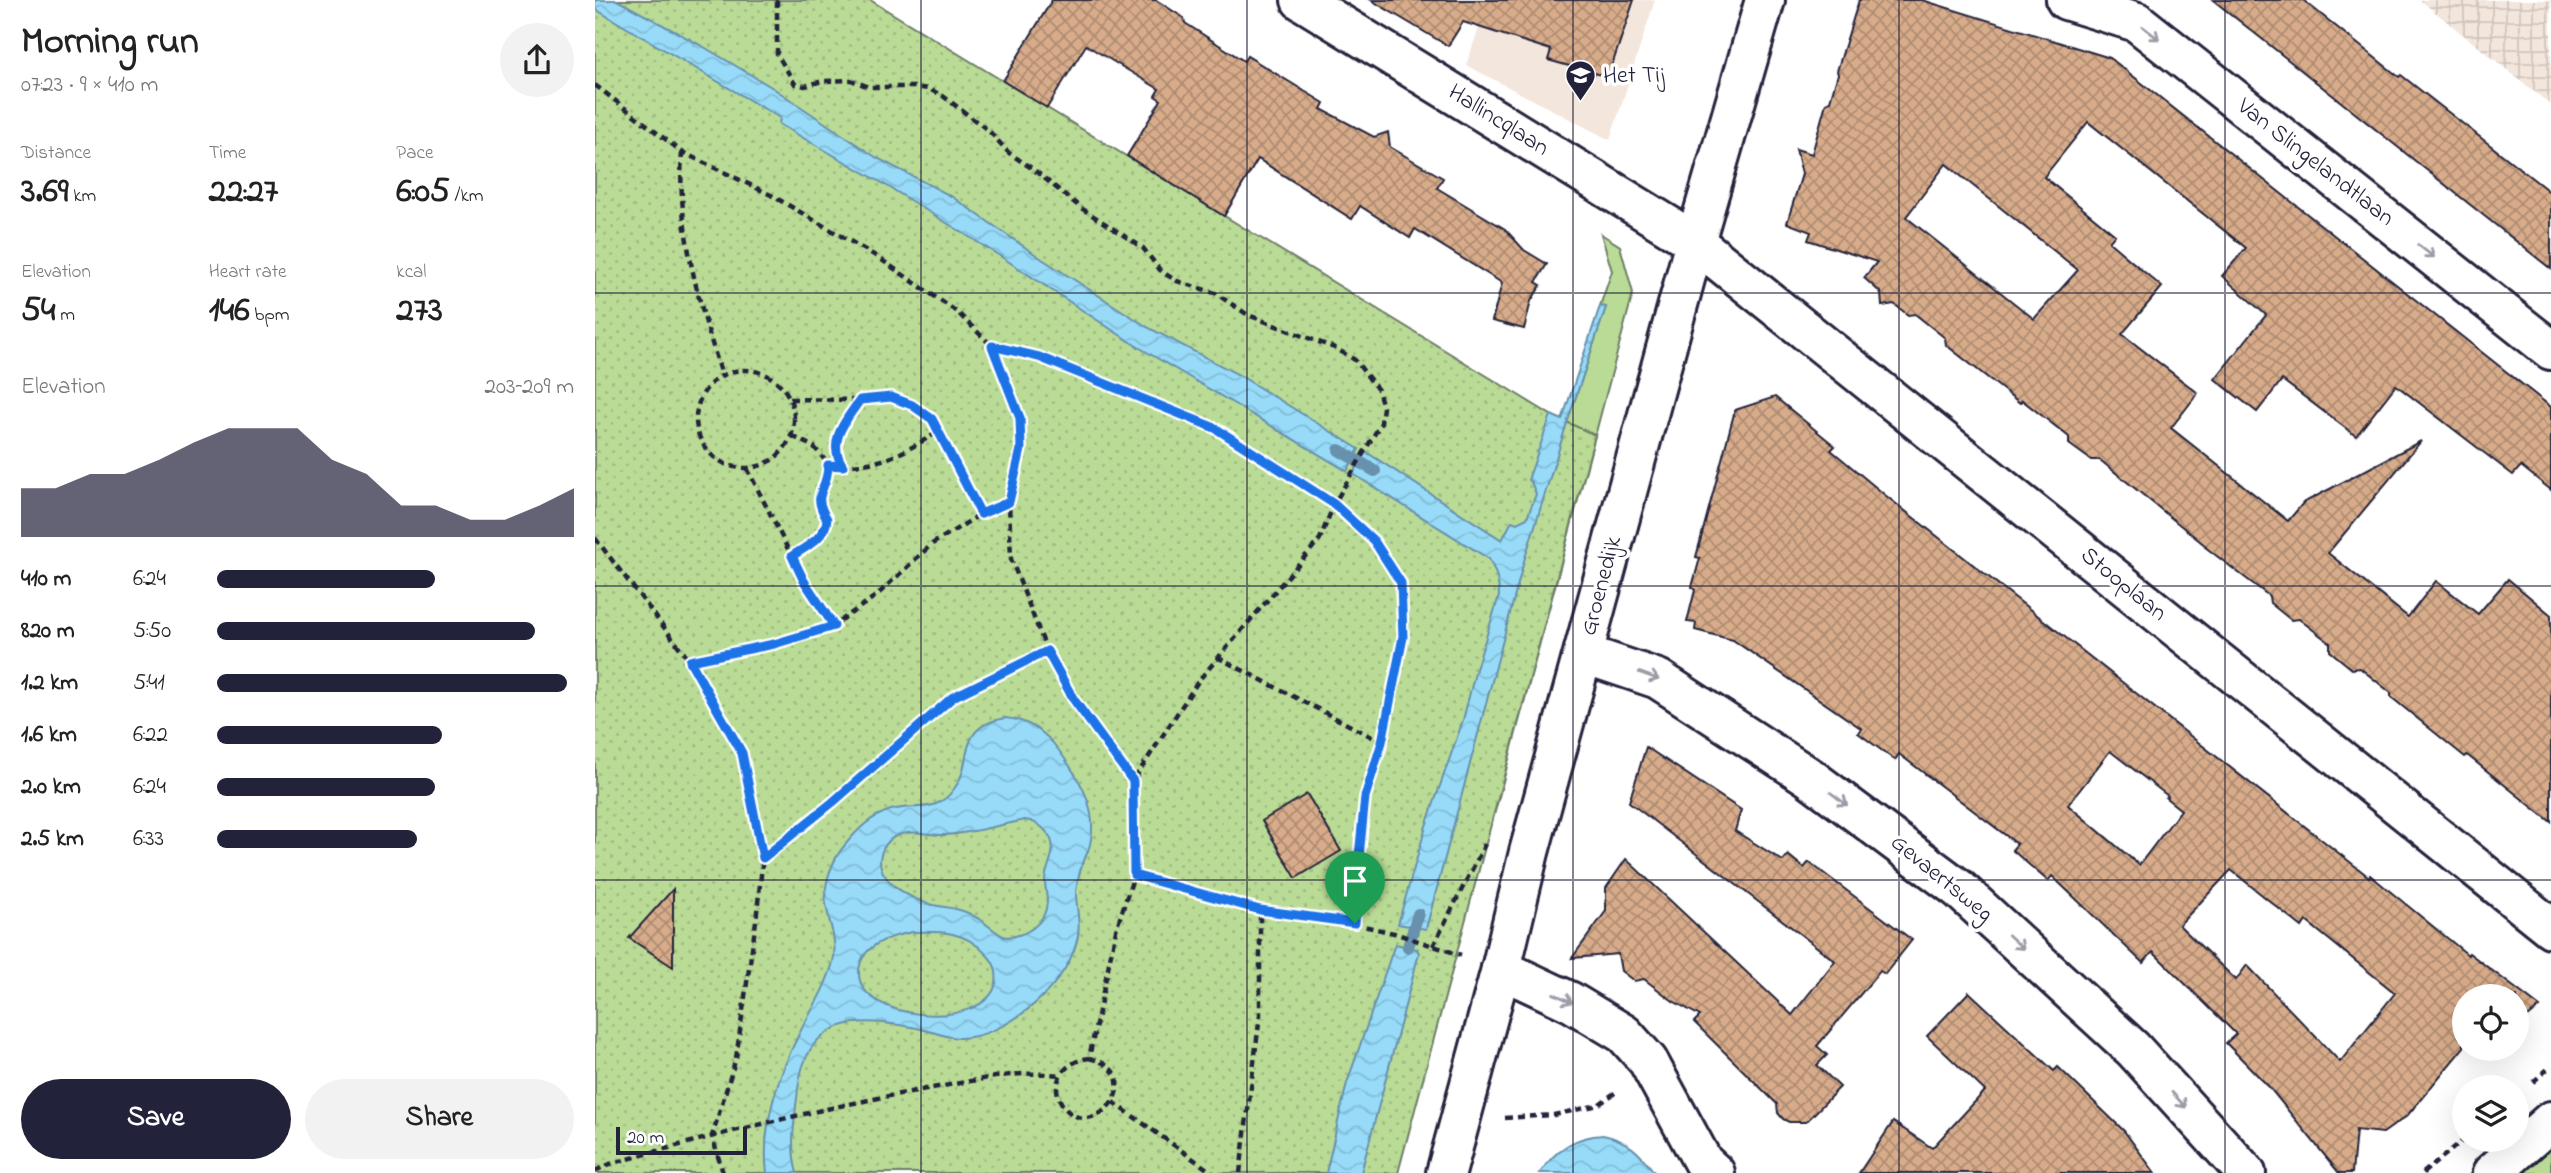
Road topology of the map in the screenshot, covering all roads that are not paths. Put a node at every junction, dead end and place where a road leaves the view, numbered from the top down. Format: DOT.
graph roads {
  1 [pos="1301,0"];
  2 [pos="1765,0"];
  3 [pos="2066,0"];
  4 [pos="1695,242"];
  5 [pos="2551,350"];
  6 [pos="1584,654"];
  7 [pos="2551,928"];
  8 [pos="1501,969"];
  9 [pos="2551,1121"];
  10 [pos="1446,1173"];
  11 [pos="1715,1173"];
  12 [pos="2246,1173"];
  13 [pos="2492,1173"];
  1 -- 4 [label="street, Hallincqlaan"];
  2 -- 4 [label="street, Groenedijk"];
  3 -- 5 [label="street, Van Slingelandtlaan, one-way"];
  4 -- 6 [label="street, Groenedijk"];
  4 -- 7 [label="street, Stooplaan"];
  6 -- 8 [label="street, Groenedijk"];
  6 -- 12 [label="street, Gevaertsweg, one-way"];
  8 -- 10 [label="street, Groenedijk"];
  8 -- 11 [label="street, one-way"];
  9 -- 13 [label="street"];
}
